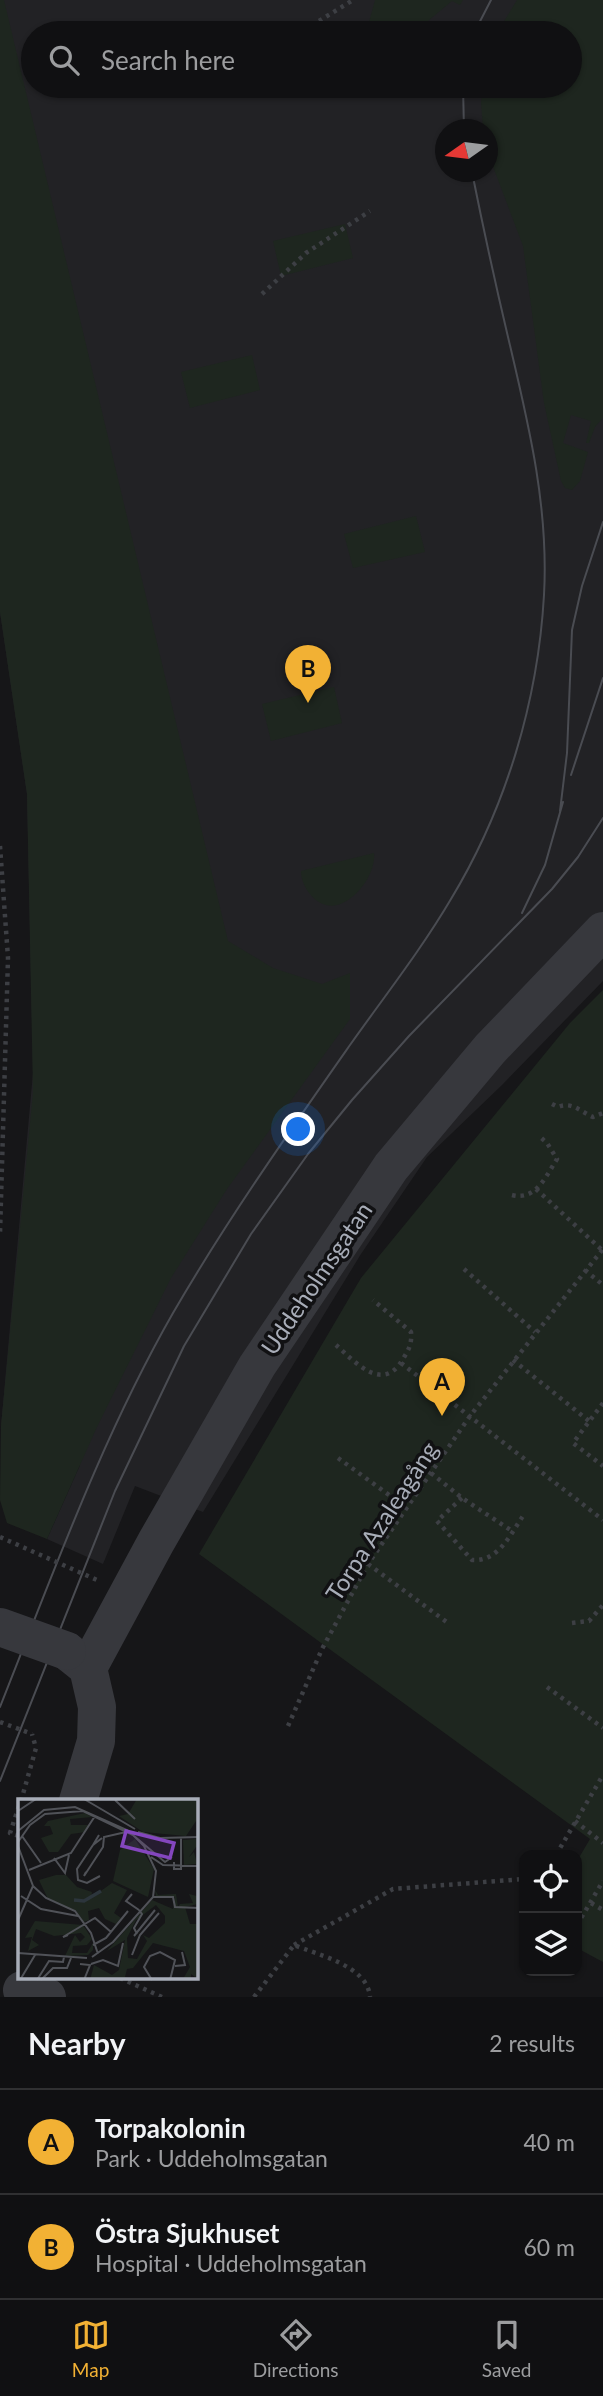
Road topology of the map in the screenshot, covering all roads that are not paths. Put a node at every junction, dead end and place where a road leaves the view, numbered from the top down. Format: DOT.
graph roads {
  1 [pos="603,931"];
  2 [pos="0,1627"];
  3 [pos="78,1660"];
  4 [pos="79,1799"];
  1 -- 3 [label="street, Uddeholmsgatan"];
  2 -- 3 [label="street, bridge"];
  3 -- 4 [label="street"];
}
